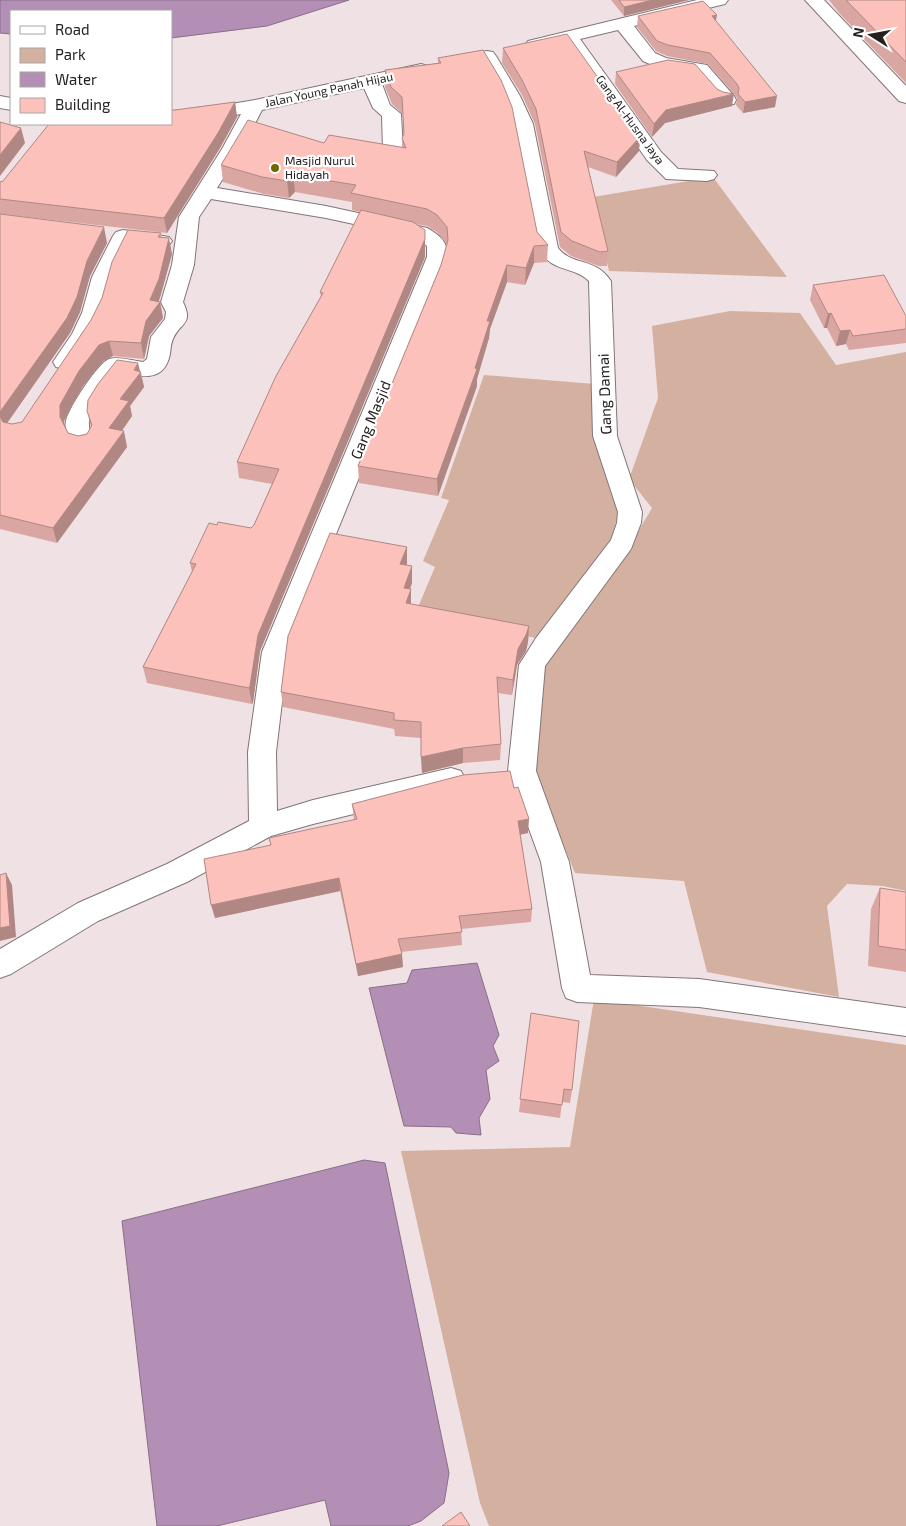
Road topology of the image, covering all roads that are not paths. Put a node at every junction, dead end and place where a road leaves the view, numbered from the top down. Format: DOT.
graph roads {
  1 [pos="719,0"];
  2 [pos="814,0"];
  3 [pos="622,23"];
  4 [pos="568,36"];
  5 [pos="439,67"];
  6 [pos="371,81"];
  7 [pos="906,97"];
  8 [pos="727,100"];
  9 [pos="255,106"];
  10 [pos="172,116"];
  11 [pos="393,151"];
  12 [pos="706,175"];
  13 [pos="206,192"];
  14 [pos="189,217"];
  15 [pos="55,374"];
  16 [pos="82,441"];
  17 [pos="522,771"];
  18 [pos="263,827"];
  19 [pos="0,965"];
  20 [pos="906,1022"];
  1 -- 3 [label="street"];
  2 -- 7 [label="street"];
  3 -- 4 [label="street"];
  3 -- 8 [label="street"];
  4 -- 12 [label="street, Gang Al-Husna Jaya"];
  4 -- 17 [label="street, Gang Damai"];
  5 -- 6 [label="street, Jalan Young Panah Hijau"];
  6 -- 9 [label="street, Jalan Young Panah Hijau"];
  6 -- 11 [label="street"];
  9 -- 10 [label="street, Jalan Young Panah Hijau"];
  9 -- 13 [label="street"];
  13 -- 14 [label="street"];
  13 -- 18 [label="street, Gang Masjid"];
  14 -- 15 [label="street"];
  14 -- 16 [label="street"];
  17 -- 18 [label="street"];
  17 -- 20 [label="street"];
  18 -- 19 [label="street"];
}
